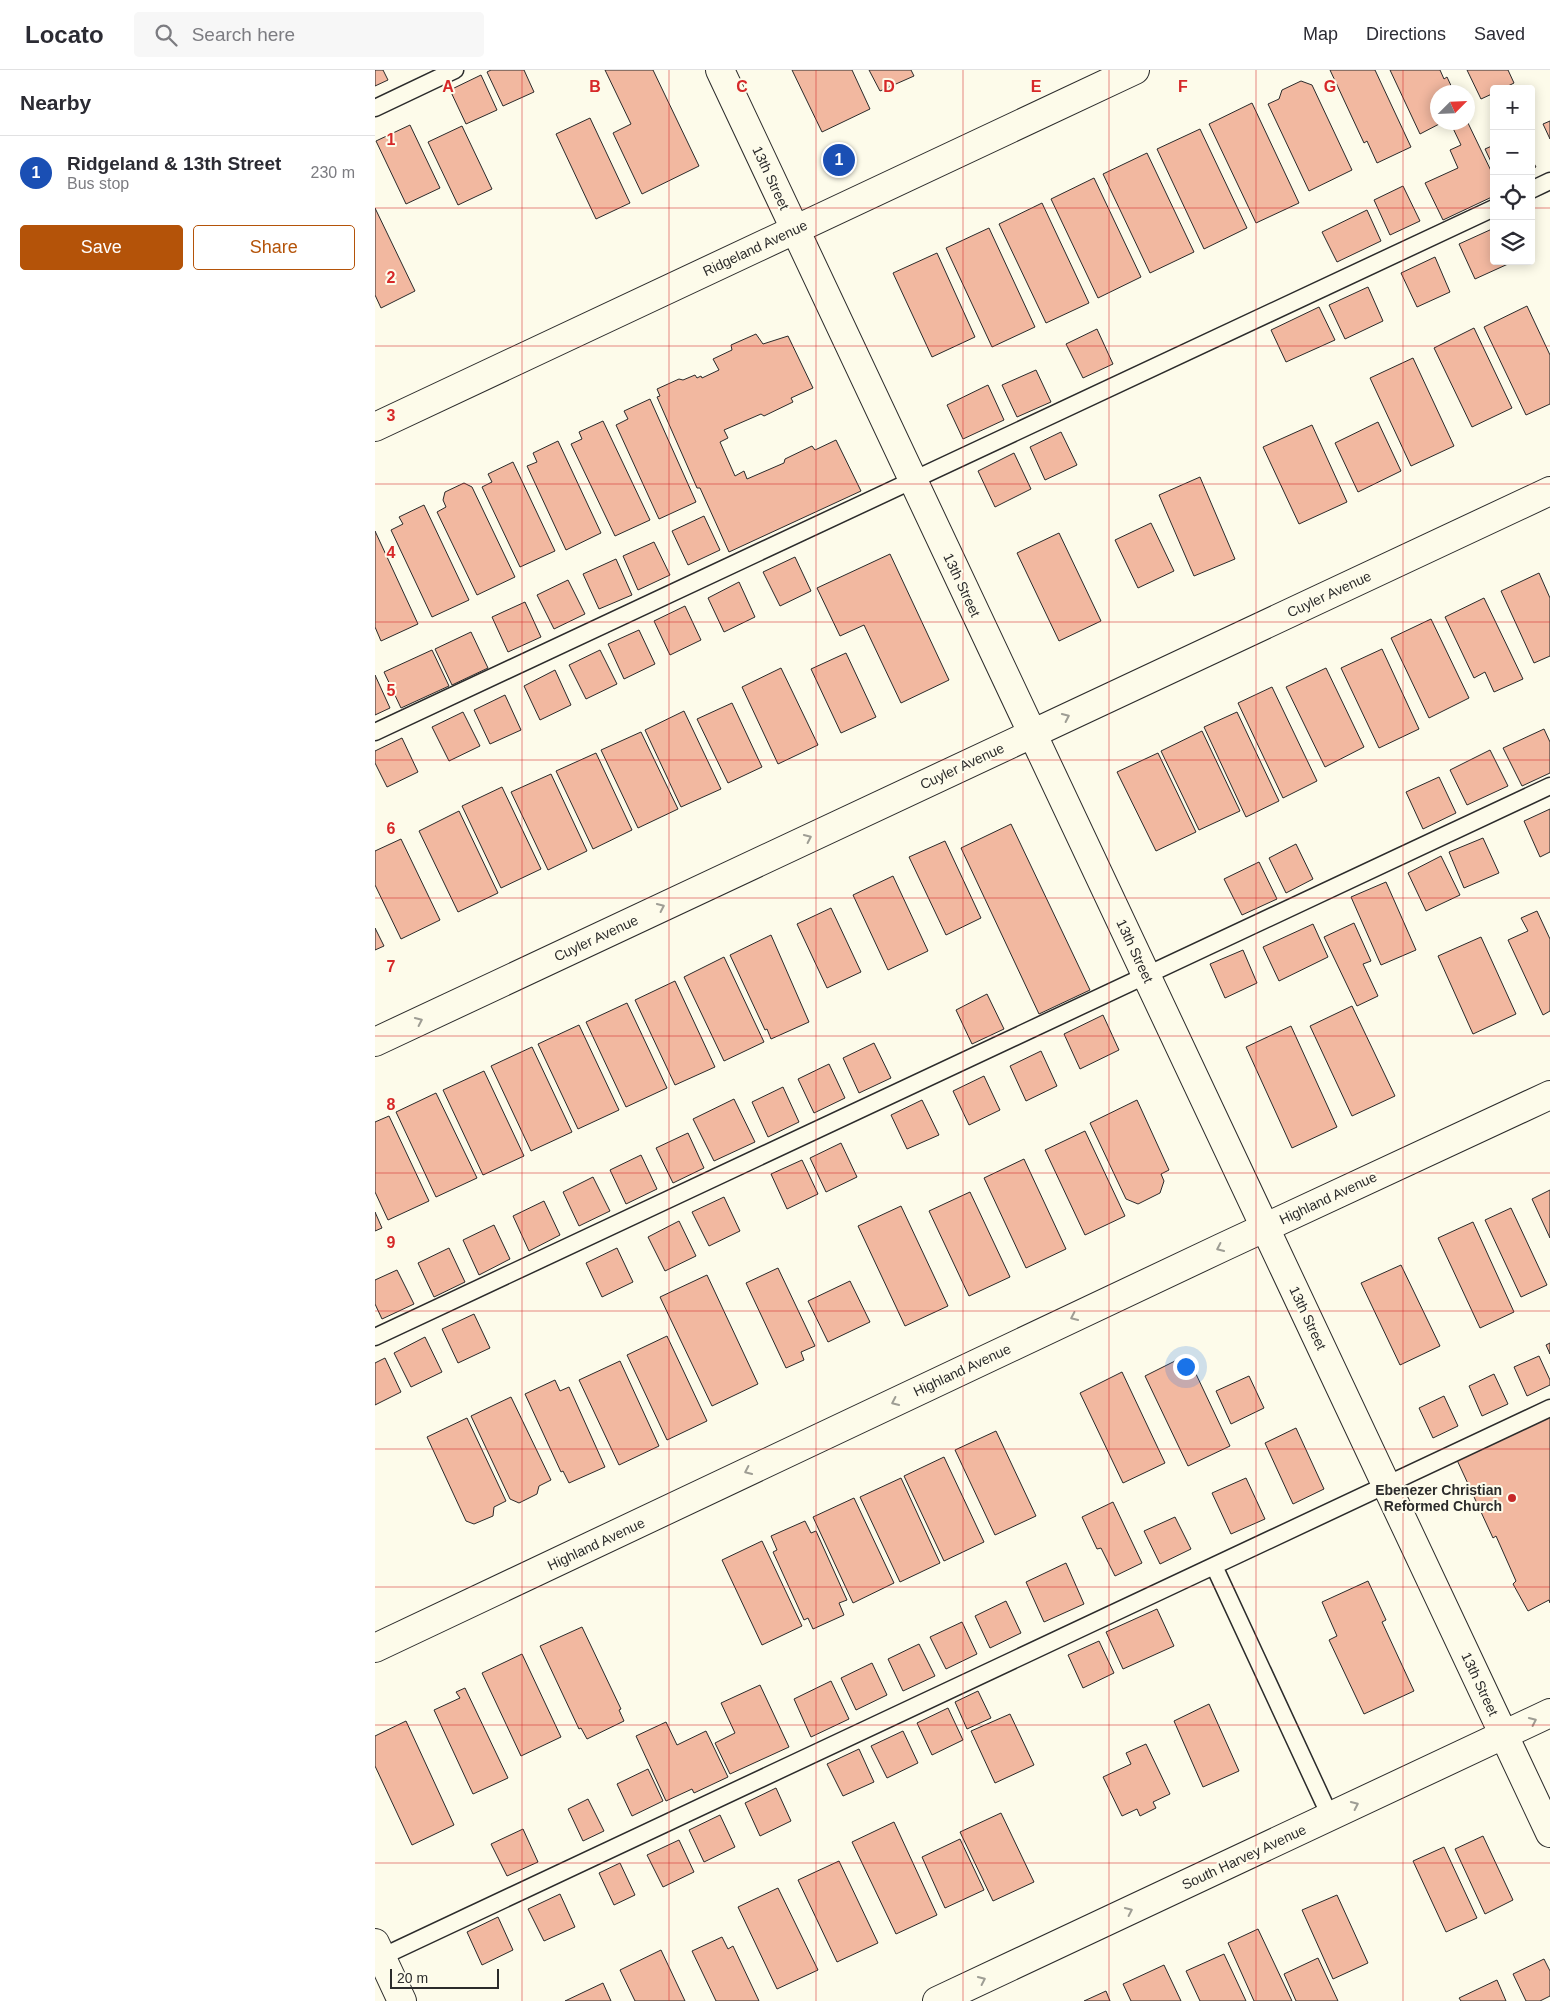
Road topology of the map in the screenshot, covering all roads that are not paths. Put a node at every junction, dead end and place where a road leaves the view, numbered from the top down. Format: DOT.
graph roads {
  1 [pos="455,70"];
  2 [pos="720,70"];
  3 [pos="1135,70"];
  4 [pos="375,108"];
  5 [pos="1550,181"];
  6 [pos="1535,188"];
  7 [pos="1490,210"];
  8 [pos="795,230"];
  9 [pos="375,427"];
  10 [pos="912,479"];
  11 [pos="1550,490"];
  12 [pos="375,732"];
  13 [pos="1032,733"];
  14 [pos="1550,786"];
  15 [pos="1147,976"];
  16 [pos="375,1042"];
  17 [pos="1550,1095"];
  18 [pos="1265,1227"];
  19 [pos="375,1337"];
  20 [pos="1550,1408"];
  21 [pos="1387,1485"];
  22 [pos="1214,1566"];
  23 [pos="375,1648"];
  24 [pos="1550,1713"];
  25 [pos="1504,1734"];
  26 [pos="1329,1816"];
  27 [pos="1550,1833"];
  28 [pos="377,1953"];
  29 [pos="402,2001"];
  30 [pos="937,2001"];
  1 -- 4 [label="lane"];
  2 -- 8 [label="street, 13th Street"];
  3 -- 8 [label="street, Ridgeland Avenue"];
  5 -- 6 [label="lane"];
  7 -- 10 [label="lane"];
  8 -- 9 [label="street, Ridgeland Avenue"];
  8 -- 10 [label="street, 13th Street"];
  10 -- 12 [label="lane"];
  10 -- 13 [label="street, 13th Street"];
  13 -- 11 [label="street, Cuyler Avenue, one-way"];
  13 -- 15 [label="street, 13th Street"];
  16 -- 13 [label="street, Cuyler Avenue, one-way"];
  14 -- 15 [label="lane"];
  15 -- 18 [label="street, 13th Street"];
  15 -- 19 [label="lane"];
  17 -- 18 [label="street, Highland Avenue"];
  18 -- 21 [label="street, 13th Street"];
  18 -- 23 [label="street, Highland Avenue, one-way"];
  20 -- 21 [label="lane"];
  21 -- 22 [label="lane"];
  21 -- 25 [label="street, 13th Street"];
  22 -- 26 [label="lane"];
  22 -- 28 [label="lane"];
  25 -- 24 [label="street, South Harvey Avenue, one-way"];
  26 -- 25 [label="street, South Harvey Avenue, one-way"];
  25 -- 27 [label="street, 13th Street"];
  30 -- 26 [label="street, South Harvey Avenue, one-way"];
  28 -- 29 [label="street"];
}
